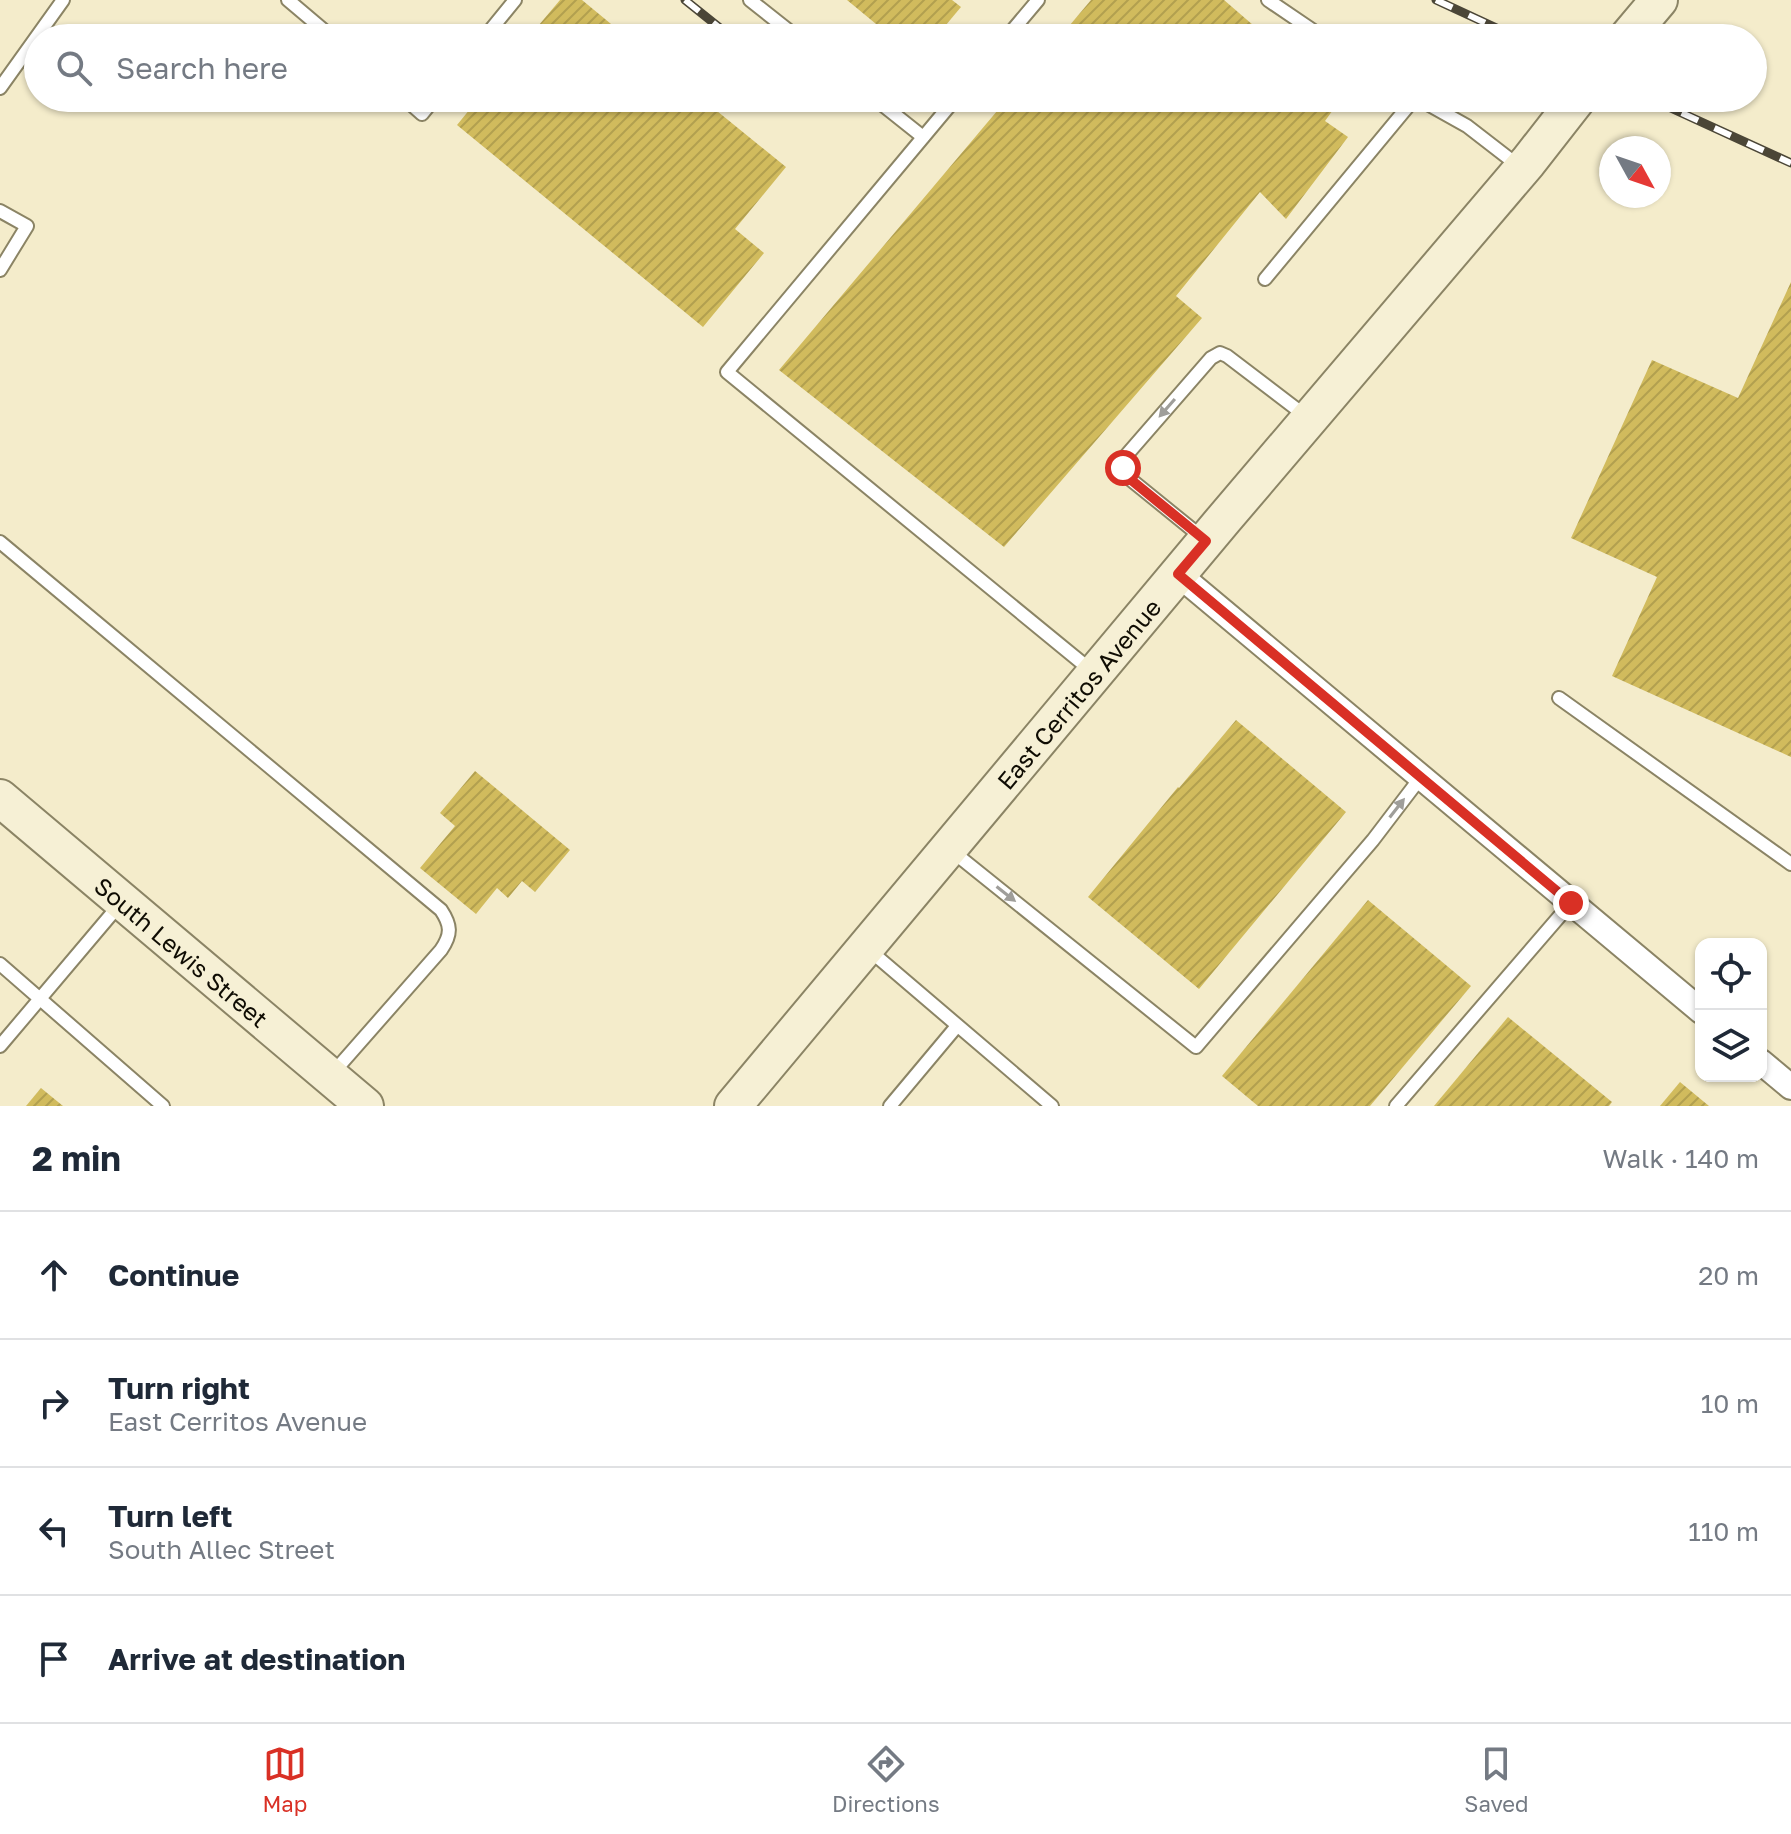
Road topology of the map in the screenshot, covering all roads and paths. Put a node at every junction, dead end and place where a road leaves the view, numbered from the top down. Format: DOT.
graph roads {
  1 [pos="63,0"];
  2 [pos="288,0"];
  3 [pos="515,0"];
  4 [pos="750,0"];
  5 [pos="1038,0"];
  6 [pos="1268,0"];
  7 [pos="1659,0"];
  8 [pos="46,24"];
  9 [pos="316,24"];
  10 [pos="495,24"];
  11 [pos="780,24"];
  12 [pos="1018,24"];
  13 [pos="1303,24"];
  14 [pos="1639,24"];
  15 [pos="24,54"];
  16 [pos="0,88"];
  17 [pos="892,112"];
  18 [pos="944,112"];
  19 [pos="1404,112"];
  20 [pos="1442,112"];
  21 [pos="1567,112"];
  22 [pos="923,137"];
  23 [pos="1522,169"];
  24 [pos="0,211"];
  25 [pos="0,270"];
  26 [pos="1265,279"];
  27 [pos="1309,419"];
  28 [pos="1206,541"];
  29 [pos="0,542"];
  30 [pos="1178,574"];
  31 [pos="1095,674"];
  32 [pos="1559,698"];
  33 [pos="1421,777"];
  34 [pos="0,798"];
  35 [pos="950,849"];
  36 [pos="1791,864"];
  37 [pos="122,902"];
  38 [pos="1571,903"];
  39 [pos="866,947"];
  40 [pos="0,964"];
  41 [pos="39,999"];
  42 [pos="1700,1010"];
  43 [pos="957,1026"];
  44 [pos="0,1046"];
  45 [pos="1767,1067"];
  46 [pos="330,1077"];
  47 [pos="1791,1087"];
  48 [pos="1036,1101"];
  49 [pos="163,1106"];
  50 [pos="365,1106"];
  51 [pos="733,1106"];
  52 [pos="890,1106"];
  53 [pos="1052,1106"];
  54 [pos="1396,1106"];
  1 -- 8 [label="lane"];
  2 -- 9 [label="lane"];
  3 -- 10 [label="lane"];
  4 -- 11 [label="lane"];
  5 -- 12 [label="lane"];
  6 -- 13 [label="lane"];
  7 -- 14 [label="main road"];
  15 -- 16 [label="lane"];
  17 -- 22 [label="lane"];
  18 -- 22 [label="lane"];
  19 -- 26 [label="lane"];
  20 -- 23 [label="lane"];
  21 -- 23 [label="main road, East Cerritos Avenue"];
  22 -- 31 [label="lane"];
  23 -- 27 [label="main road, East Cerritos Avenue"];
  24 -- 25 [label="lane"];
  27 -- 28 [label="main road, East Cerritos Avenue"];
  27 -- 28 [label="lane, one-way"];
  28 -- 30 [label="main road, East Cerritos Avenue"];
  29 -- 46 [label="lane"];
  30 -- 31 [label="main road, East Cerritos Avenue"];
  30 -- 33 [label="street"];
  31 -- 35 [label="main road, East Cerritos Avenue"];
  32 -- 36 [label="lane"];
  35 -- 33 [label="lane, one-way"];
  33 -- 38 [label="street"];
  34 -- 37 [label="main road, South Lewis Street"];
  35 -- 39 [label="main road, East Cerritos Avenue"];
  37 -- 41 [label="lane"];
  37 -- 46 [label="main road, South Lewis Street"];
  38 -- 42 [label="street"];
  38 -- 54 [label="lane"];
  39 -- 43 [label="lane"];
  39 -- 51 [label="main road, East Cerritos Avenue"];
  40 -- 41 [label="lane"];
  41 -- 44 [label="lane"];
  41 -- 49 [label="lane"];
  43 -- 48 [label="lane"];
  43 -- 52 [label="lane"];
  45 -- 47 [label="street"];
  46 -- 50 [label="main road, South Lewis Street"];
  48 -- 53 [label="lane"];
}
